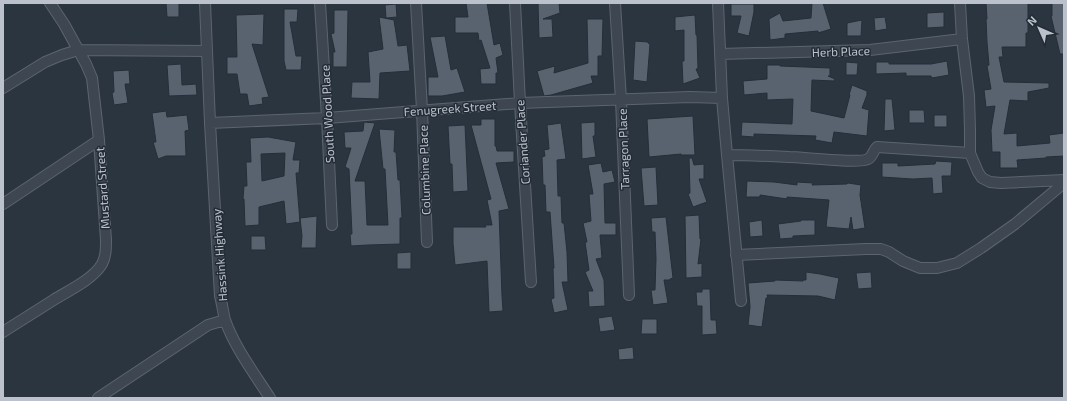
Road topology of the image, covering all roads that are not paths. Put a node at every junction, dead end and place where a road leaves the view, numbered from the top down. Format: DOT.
graph roads {
  1 [pos="50,3"];
  2 [pos="205,3"];
  3 [pos="320,3"];
  4 [pos="416,3"];
  5 [pos="515,3"];
  6 [pos="615,3"];
  7 [pos="718,3"];
  8 [pos="960,3"];
  9 [pos="962,39"];
  10 [pos="78,50"];
  11 [pos="207,51"];
  12 [pos="720,54"];
  13 [pos="3,88"];
  14 [pos="722,98"];
  15 [pos="621,100"];
  16 [pos="520,103"];
  17 [pos="422,110"];
  18 [pos="327,118"];
  19 [pos="210,123"];
  20 [pos="99,140"];
  21 [pos="970,153"];
  22 [pos="727,155"];
  23 [pos="1064,182"];
  24 [pos="3,204"];
  25 [pos="332,225"];
  26 [pos="427,242"];
  27 [pos="736,255"];
  28 [pos="531,282"];
  29 [pos="629,295"];
  30 [pos="741,301"];
  31 [pos="225,320"];
  32 [pos="3,332"];
  33 [pos="98,398"];
  34 [pos="270,398"];
  1 -- 10 [label="street, Mustard Street"];
  2 -- 11 [label="street, Hassink Highway"];
  3 -- 18 [label="street, South Wood Place"];
  4 -- 17 [label="street, Columbine Place"];
  5 -- 16 [label="street, Coriander Place"];
  6 -- 15 [label="street, Tarragon Place"];
  7 -- 12 [label="street"];
  8 -- 9 [label="street"];
  9 -- 12 [label="street, Herb Place"];
  9 -- 21 [label="street"];
  10 -- 11 [label="street"];
  10 -- 13 [label="street"];
  10 -- 20 [label="street, Mustard Street"];
  11 -- 19 [label="street, Hassink Highway"];
  12 -- 14 [label="street"];
  14 -- 15 [label="street, Fenugreek Street"];
  14 -- 22 [label="street"];
  15 -- 16 [label="street, Fenugreek Street"];
  15 -- 29 [label="street, Tarragon Place"];
  16 -- 17 [label="street, Fenugreek Street"];
  16 -- 28 [label="street, Coriander Place"];
  17 -- 18 [label="street, Fenugreek Street"];
  17 -- 26 [label="street, Columbine Place"];
  18 -- 19 [label="street, Fenugreek Street"];
  18 -- 25 [label="street, South Wood Place"];
  19 -- 31 [label="street, Hassink Highway"];
  20 -- 24 [label="street"];
  20 -- 32 [label="street, Mustard Street"];
  21 -- 22 [label="street"];
  21 -- 23 [label="street"];
  22 -- 27 [label="street"];
  23 -- 27 [label="street"];
  27 -- 30 [label="street"];
  31 -- 33 [label="street"];
  31 -- 34 [label="street, Hassink Highway"];
}
